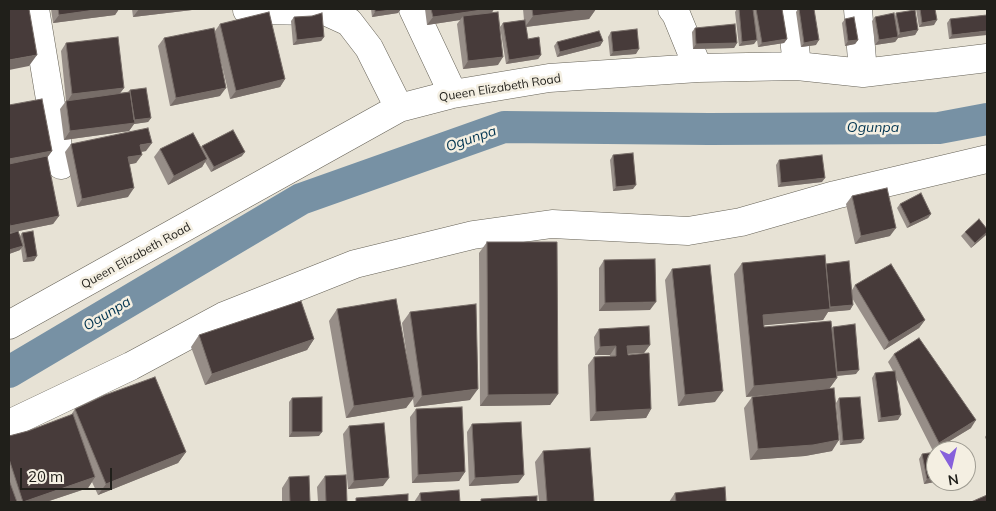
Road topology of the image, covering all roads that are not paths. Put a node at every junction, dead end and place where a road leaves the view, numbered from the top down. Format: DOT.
graph roads {
  1 [pos="35,9"];
  2 [pos="413,9"];
  3 [pos="672,9"];
  4 [pos="791,9"];
  5 [pos="858,9"];
  6 [pos="247,10"];
  7 [pos="987,58"];
  8 [pos="796,66"];
  9 [pos="698,68"];
  10 [pos="863,74"];
  11 [pos="453,94"];
  12 [pos="399,108"];
  13 [pos="987,159"];
  14 [pos="61,166"];
  15 [pos="9,325"];
  16 [pos="9,424"];
  1 -- 14 [label="street"];
  2 -- 11 [label="street"];
  3 -- 9 [label="street"];
  4 -- 8 [label="street"];
  5 -- 10 [label="street"];
  6 -- 12 [label="street"];
  7 -- 10 [label="street, Queen Elizabeth Road"];
  8 -- 9 [label="street, Queen Elizabeth Road"];
  8 -- 10 [label="street, Queen Elizabeth Road"];
  9 -- 11 [label="street, Queen Elizabeth Road"];
  11 -- 12 [label="street, Queen Elizabeth Road"];
  12 -- 15 [label="street, Queen Elizabeth Road"];
  13 -- 16 [label="street"];
}
